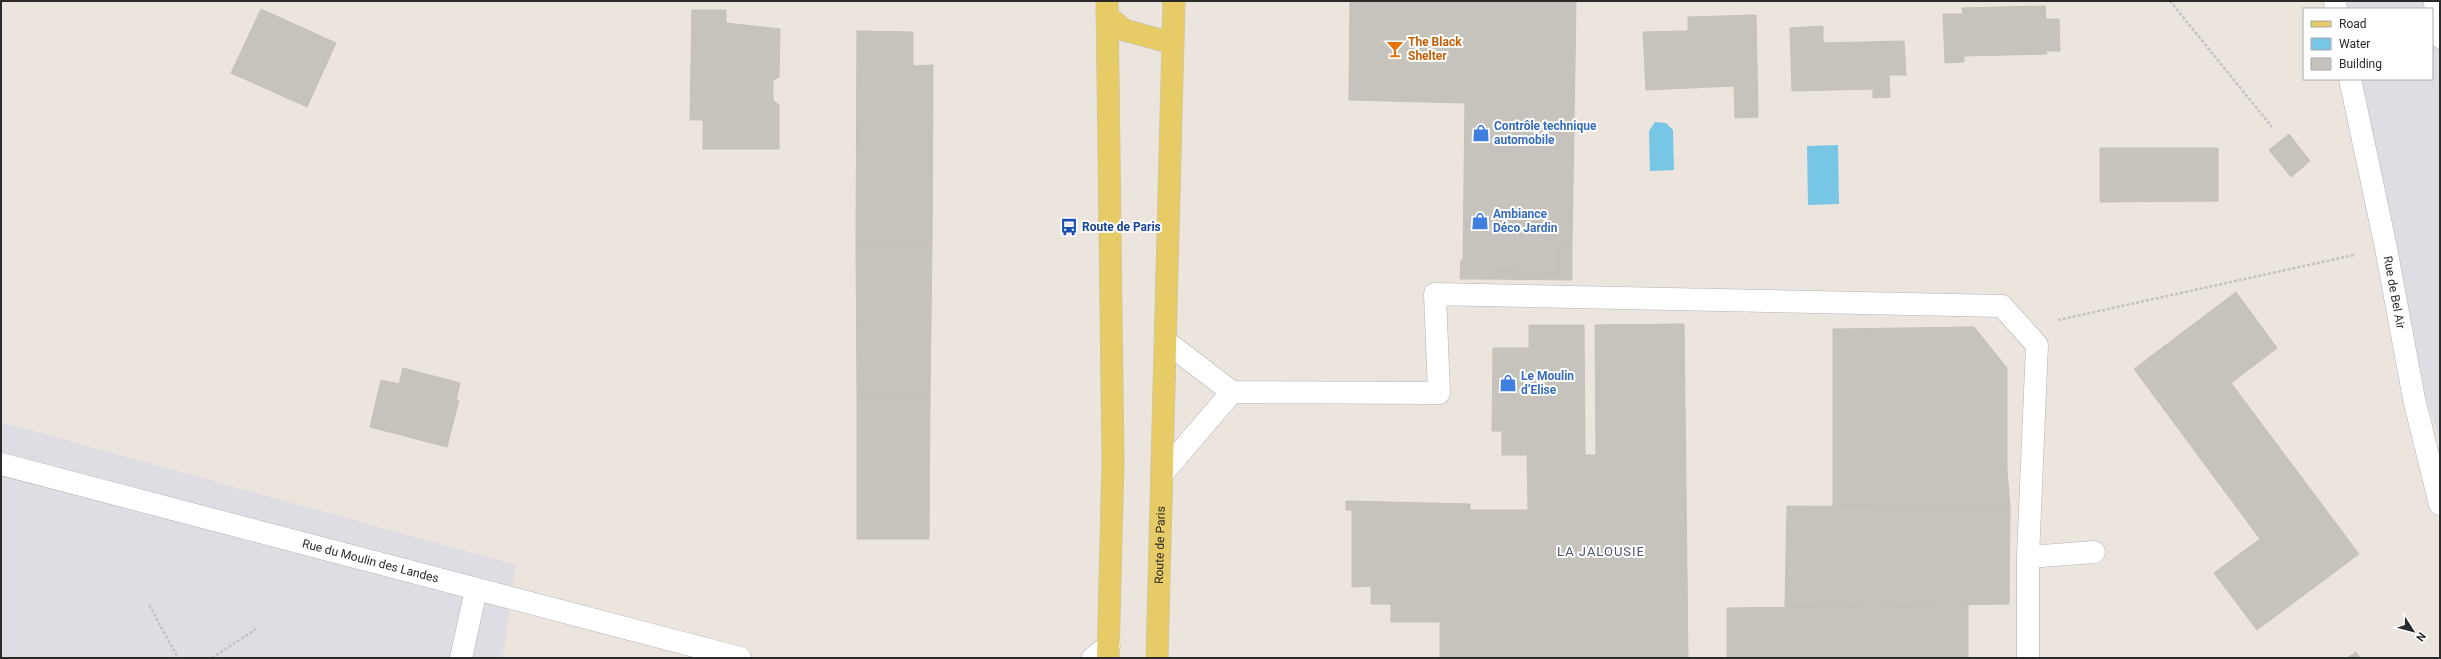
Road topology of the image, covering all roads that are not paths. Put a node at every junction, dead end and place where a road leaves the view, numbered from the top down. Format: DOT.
graph roads {
  1 [pos="1174,1"];
  2 [pos="2432,1"];
  3 [pos="1107,8"];
  4 [pos="2440,39"];
  5 [pos="1172,43"];
  6 [pos="2351,84"];
  7 [pos="1165,341"];
  8 [pos="1232,392"];
  9 [pos="1,464"];
  10 [pos="1162,474"];
  11 [pos="2440,504"];
  12 [pos="2094,552"];
  13 [pos="2028,557"];
  14 [pos="476,590"];
  15 [pos="1103,654"];
  16 [pos="461,658"];
  17 [pos="740,658"];
  18 [pos="1158,658"];
  19 [pos="2028,658"];
  1 -- 5 [label="main road, Route de Paris"];
  2 -- 4 [label="lane"];
  3 -- 5 [label="main road"];
  3 -- 15 [label="main road"];
  5 -- 7 [label="main road, Route de Paris"];
  6 -- 11 [label="street, Rue de Bel Air"];
  7 -- 8 [label="street"];
  7 -- 10 [label="main road, Route de Paris"];
  8 -- 10 [label="street"];
  8 -- 13 [label="street"];
  9 -- 14 [label="street, Rue du Moulin des Landes"];
  10 -- 18 [label="main road, Route de Paris"];
  12 -- 13 [label="street"];
  13 -- 19 [label="street"];
  14 -- 16 [label="street"];
  14 -- 17 [label="street, Rue du Moulin des Landes"];
}
